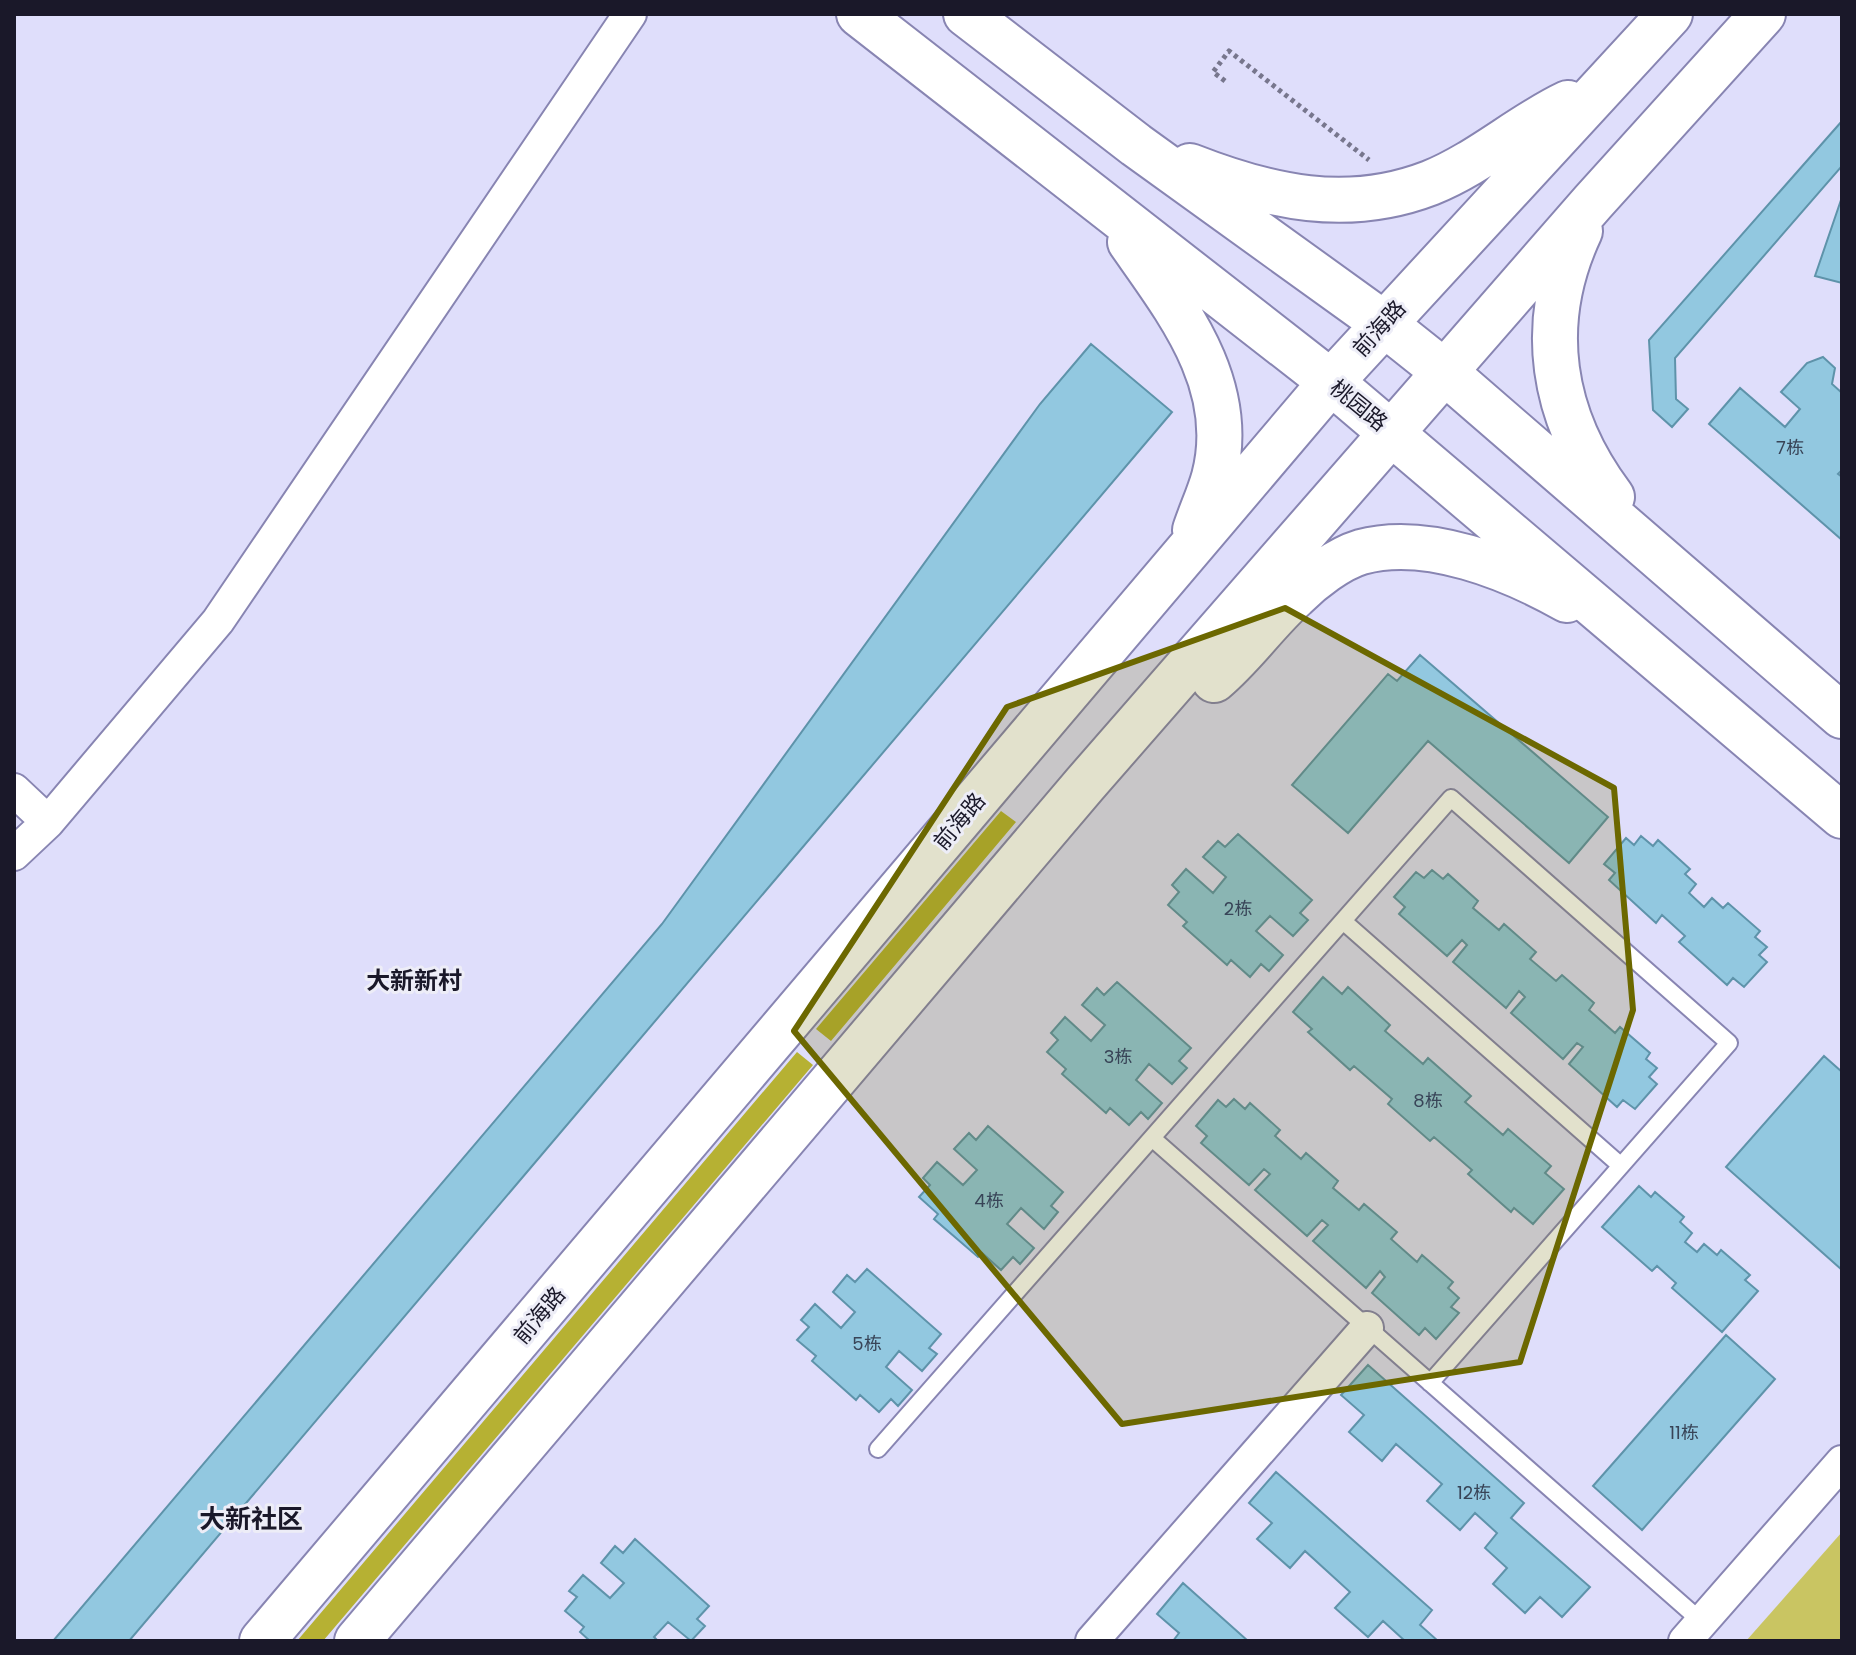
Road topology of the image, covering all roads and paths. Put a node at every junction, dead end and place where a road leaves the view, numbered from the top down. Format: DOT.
graph roads {
  1 [pos="630,14"];
  2 [pos="859,14"];
  3 [pos="966,14"];
  4 [pos="1670,14"];
  5 [pos="1763,14"];
  6 [pos="1225,81"];
  7 [pos="1600,88"];
  8 [pos="1136,145"];
  9 [pos="1370,160"];
  10 [pos="1593,202"];
  11 [pos="1107,209"];
  12 [pos="1383,323"];
  13 [pos="1447,374"];
  14 [pos="1331,382"];
  15 [pos="1394,433"];
  16 [pos="1186,555"];
  17 [pos="1675,573"];
  18 [pos="1630,635"];
  19 [pos="1842,716"];
  20 [pos="1085,784"];
  21 [pos="14,790"];
  22 [pos="1842,816"];
  23 [pos="48,822"];
  24 [pos="14,854"];
  25 [pos="1343,921"];
  26 [pos="1152,1138"];
  27 [pos="1620,1165"];
  28 [pos="1367,1328"];
  29 [pos="1430,1383"];
  30 [pos="878,1449"];
  31 [pos="1842,1462"];
  32 [pos="1694,1631"];
  33 [pos="262,1641"];
  34 [pos="357,1641"];
  35 [pos="1092,1641"];
  1 -- 23 [label="street"];
  2 -- 11 [label="main road, 桃园路"];
  3 -- 8 [label="main road"];
  4 -- 7 [label="main road, 前海路"];
  5 -- 10 [label="main road"];
  6 -- 9 [label="path"];
  7 -- 8 [label="main road"];
  7 -- 12 [label="main road, 前海路"];
  8 -- 12 [label="main road"];
  10 -- 13 [label="main road"];
  10 -- 17 [label="main road"];
  11 -- 14 [label="main road, 桃园路"];
  11 -- 16 [label="main road"];
  12 -- 13 [label="main road"];
  12 -- 14 [label="main road, 前海路"];
  13 -- 15 [label="main road"];
  13 -- 17 [label="main road"];
  14 -- 15 [label="main road, 桃园路"];
  14 -- 16 [label="main road, 前海路"];
  15 -- 18 [label="main road, 桃园路"];
  15 -- 20 [label="main road"];
  16 -- 33 [label="main road, 前海路"];
  17 -- 19 [label="main road"];
  18 -- 20 [label="main road"];
  18 -- 22 [label="main road, 桃园路"];
  20 -- 34 [label="main road"];
  21 -- 23 [label="street"];
  23 -- 24 [label="street"];
  25 -- 26 [label="lane"];
  25 -- 27 [label="lane"];
  25 -- 27 [label="lane"];
  26 -- 28 [label="lane"];
  26 -- 30 [label="lane"];
  27 -- 29 [label="lane"];
  28 -- 29 [label="lane"];
  28 -- 35 [label="street"];
  29 -- 32 [label="lane"];
  31 -- 32 [label="street"];
}
